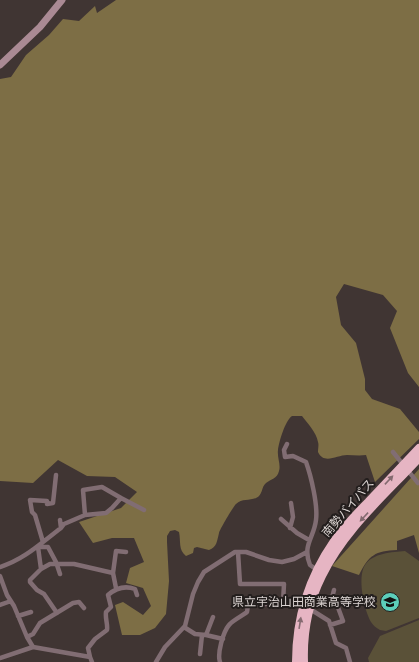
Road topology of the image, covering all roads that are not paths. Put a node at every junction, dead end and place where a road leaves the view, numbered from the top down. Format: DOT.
graph roads {
  1 [pos="62,0"];
  2 [pos="0,65"];
  3 [pos="287,444"];
  4 [pos="419,448"];
  5 [pos="393,452"];
  6 [pos="419,458"];
  7 [pos="56,475"];
  8 [pos="418,483"];
  9 [pos="120,498"];
  10 [pos="291,503"];
  11 [pos="144,510"];
  12 [pos="85,515"];
  13 [pos="281,519"];
  14 [pos="60,520"];
  15 [pos="61,528"];
  16 [pos="290,528"];
  17 [pos="309,540"];
  18 [pos="43,542"];
  19 [pos="38,547"];
  20 [pos="126,552"];
  21 [pos="238,552"];
  22 [pos="307,552"];
  23 [pos="57,565"];
  24 [pos="0,567"];
  25 [pos="41,569"];
  26 [pos="317,570"];
  27 [pos="113,573"];
  28 [pos="60,574"];
  29 [pos="0,577"];
  30 [pos="116,588"];
  31 [pos="334,590"];
  32 [pos="137,595"];
  33 [pos="11,601"];
  34 [pos="0,605"];
  35 [pos="84,608"];
  36 [pos="310,609"];
  37 [pos="31,612"];
  38 [pos="57,613"];
  39 [pos="18,616"];
  40 [pos="213,617"];
  41 [pos="330,625"];
  42 [pos="184,627"];
  43 [pos="204,635"];
  44 [pos="27,637"];
  45 [pos="223,639"];
  46 [pos="33,647"];
  47 [pos="200,654"];
  48 [pos="0,658"];
  49 [pos="91,660"];
  50 [pos="156,662"];
  51 [pos="220,662"];
  52 [pos="296,662"];
  53 [pos="304,662"];
  54 [pos="350,662"];
  1 -- 2 [label="main road"];
  3 -- 17 [label="street"];
  26 -- 4 [label="highway, 南勢バイパス, one-way"];
  5 -- 8 [label="street"];
  6 -- 36 [label="highway, 南勢バイパス, one-way"];
  7 -- 18 [label="street"];
  9 -- 11 [label="street"];
  9 -- 12 [label="street"];
  9 -- 12 [label="street"];
  10 -- 16 [label="street"];
  12 -- 15 [label="street"];
  13 -- 16 [label="street"];
  14 -- 15 [label="street"];
  15 -- 18 [label="street"];
  16 -- 17 [label="street"];
  17 -- 22 [label="street"];
  18 -- 19 [label="street"];
  19 -- 23 [label="street"];
  19 -- 24 [label="street"];
  19 -- 25 [label="street"];
  20 -- 27 [label="street"];
  21 -- 22 [label="street"];
  21 -- 42 [label="street"];
  21 -- 45 [label="street"];
  22 -- 26 [label="street"];
  23 -- 25 [label="street"];
  23 -- 27 [label="street"];
  23 -- 28 [label="street"];
  25 -- 38 [label="street"];
  52 -- 26 [label="highway, 南勢バイパス, one-way"];
  27 -- 30 [label="street"];
  29 -- 33 [label="street"];
  30 -- 32 [label="street"];
  30 -- 49 [label="street"];
  31 -- 41 [label="street"];
  33 -- 34 [label="street"];
  33 -- 39 [label="street"];
  35 -- 38 [label="street"];
  36 -- 41 [label="street"];
  36 -- 53 [label="highway, 南勢バイパス"];
  37 -- 39 [label="street"];
  38 -- 44 [label="street"];
  39 -- 44 [label="street"];
  40 -- 43 [label="street"];
  41 -- 54 [label="street"];
  42 -- 43 [label="street"];
  42 -- 50 [label="street"];
  43 -- 45 [label="street"];
  43 -- 47 [label="street"];
  44 -- 46 [label="street"];
  45 -- 51 [label="street"];
  46 -- 48 [label="street"];
  46 -- 49 [label="street"];
}
